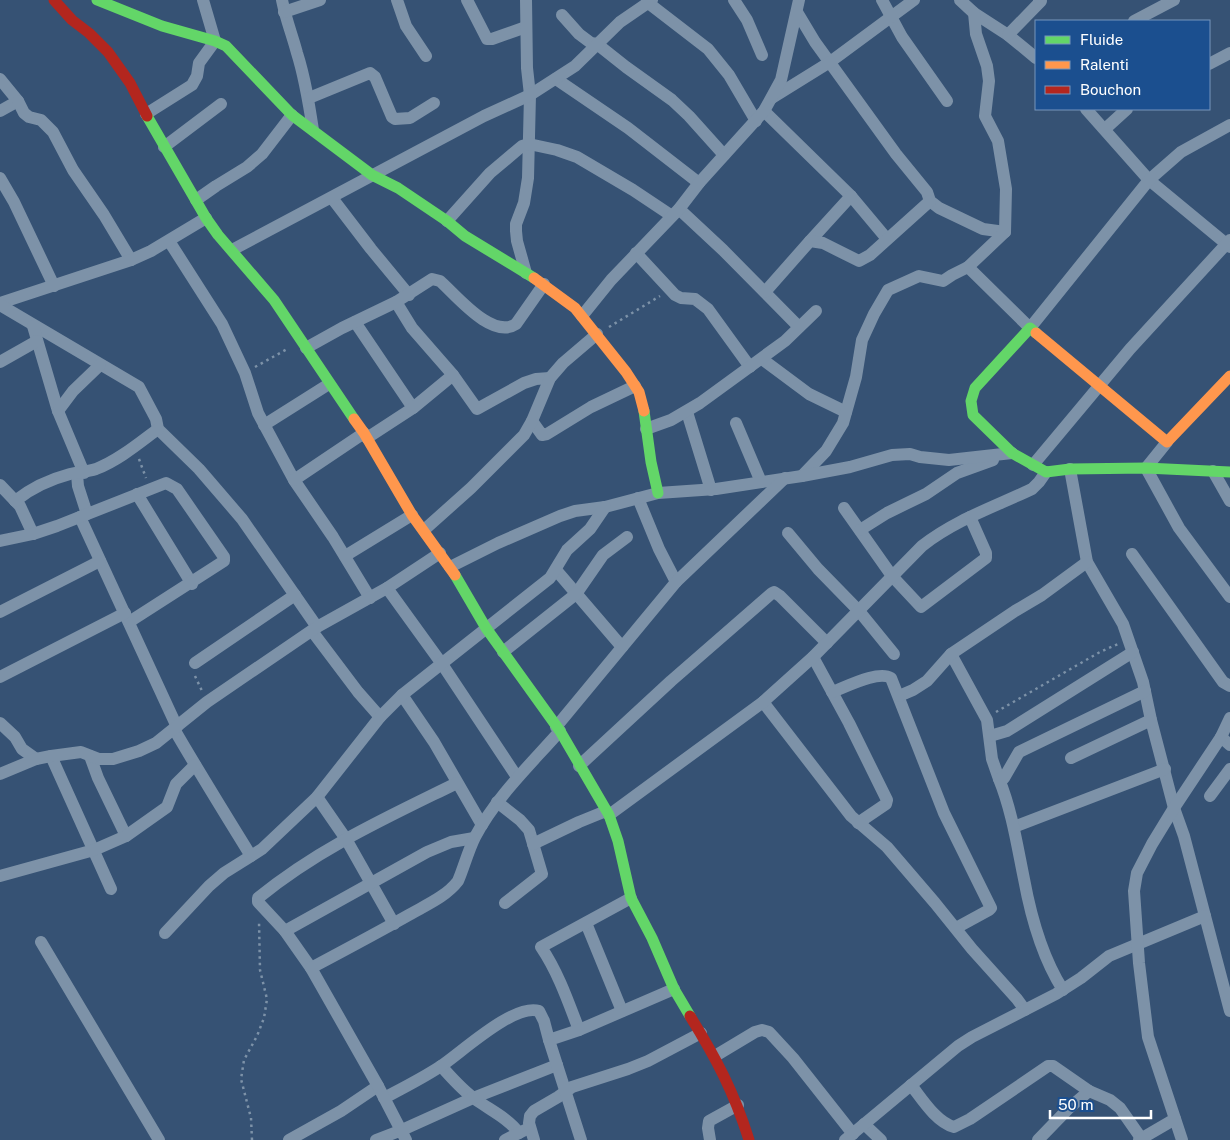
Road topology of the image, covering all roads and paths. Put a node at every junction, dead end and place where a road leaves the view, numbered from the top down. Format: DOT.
graph roads {
  1 [pos="54,0"];
  2 [pos="97,0"];
  3 [pos="203,0"];
  4 [pos="320,0"];
  5 [pos="397,0"];
  6 [pos="466,0"];
  7 [pos="526,0"];
  8 [pos="734,0"];
  9 [pos="882,0"];
  10 [pos="914,0"];
  11 [pos="960,0"];
  12 [pos="1041,0"];
  13 [pos="1172,1"];
  14 [pos="642,3"];
  15 [pos="283,6"];
  16 [pos="798,6"];
  17 [pos="974,13"];
  18 [pos="562,15"];
  19 [pos="892,16"];
  20 [pos="1136,20"];
  21 [pos="526,27"];
  22 [pos="1008,35"];
  23 [pos="215,41"];
  24 [pos="598,44"];
  25 [pos="1230,53"];
  26 [pos="762,55"];
  27 [pos="426,56"];
  28 [pos="1035,57"];
  29 [pos="830,62"];
  30 [pos="1210,63"];
  31 [pos="0,79"];
  32 [pos="556,79"];
  33 [pos="530,95"];
  34 [pos="309,98"];
  35 [pos="771,98"];
  36 [pos="947,101"];
  37 [pos="18,102"];
  38 [pos="434,103"];
  39 [pos="221,104"];
  40 [pos="1087,110"];
  41 [pos="1126,110"];
  42 [pos="0,111"];
  43 [pos="146,114"];
  44 [pos="292,115"];
  45 [pos="760,116"];
  46 [pos="1230,125"];
  47 [pos="313,130"];
  48 [pos="1105,130"];
  49 [pos="529,144"];
  50 [pos="164,147"];
  51 [pos="724,155"];
  52 [pos="372,175"];
  53 [pos="0,178"];
  54 [pos="1149,180"];
  55 [pos="699,183"];
  56 [pos="851,196"];
  57 [pos="332,198"];
  58 [pos="196,200"];
  59 [pos="930,201"];
  60 [pos="675,212"];
  61 [pos="206,218"];
  62 [pos="447,221"];
  63 [pos="1005,232"];
  64 [pos="887,239"];
  65 [pos="169,241"];
  66 [pos="810,241"];
  67 [pos="1229,243"];
  68 [pos="232,250"];
  69 [pos="636,253"];
  70 [pos="131,260"];
  71 [pos="968,268"];
  72 [pos="526,273"];
  73 [pos="544,284"];
  74 [pos="54,286"];
  75 [pos="670,290"];
  76 [pos="765,292"];
  77 [pos="409,295"];
  78 [pos="396,302"];
  79 [pos="0,304"];
  80 [pos="816,311"];
  81 [pos="582,316"];
  82 [pos="355,322"];
  83 [pos="33,326"];
  84 [pos="799,327"];
  85 [pos="1030,328"];
  86 [pos="597,334"];
  87 [pos="38,341"];
  88 [pos="304,344"];
  89 [pos="762,359"];
  90 [pos="0,362"];
  91 [pos="100,366"];
  92 [pos="750,367"];
  93 [pos="245,372"];
  94 [pos="453,375"];
  95 [pos="1230,376"];
  96 [pos="550,378"];
  97 [pos="329,384"];
  98 [pos="1100,385"];
  99 [pos="635,386"];
  100 [pos="413,408"];
  101 [pos="58,411"];
  102 [pos="687,412"];
  103 [pos="846,412"];
  104 [pos="532,421"];
  105 [pos="736,423"];
  106 [pos="264,424"];
  107 [pos="158,429"];
  108 [pos="646,429"];
  109 [pos="366,435"];
  110 [pos="1167,442"];
  111 [pos="134,446"];
  112 [pos="1012,453"];
  113 [pos="1033,465"];
  114 [pos="1146,468"];
  115 [pos="1070,470"];
  116 [pos="1212,471"];
  117 [pos="1046,472"];
  118 [pos="1230,472"];
  119 [pos="80,473"];
  120 [pos="802,476"];
  121 [pos="785,478"];
  122 [pos="294,480"];
  123 [pos="761,482"];
  124 [pos="0,485"];
  125 [pos="150,489"];
  126 [pos="711,490"];
  127 [pos="658,493"];
  128 [pos="136,494"];
  129 [pos="638,498"];
  130 [pos="1230,501"];
  131 [pos="15,502"];
  132 [pos="605,507"];
  133 [pos="844,508"];
  134 [pos="412,515"];
  135 [pos="83,516"];
  136 [pos="970,516"];
  137 [pos="424,530"];
  138 [pos="860,530"];
  139 [pos="788,532"];
  140 [pos="33,534"];
  141 [pos="627,537"];
  142 [pos="0,541"];
  143 [pos="440,553"];
  144 [pos="1132,554"];
  145 [pos="345,556"];
  146 [pos="100,561"];
  147 [pos="1088,562"];
  148 [pos="450,567"];
  149 [pos="556,570"];
  150 [pos="892,576"];
  151 [pos="676,582"];
  152 [pos="192,584"];
  153 [pos="387,588"];
  154 [pos="576,594"];
  155 [pos="296,595"];
  156 [pos="1230,597"];
  157 [pos="370,598"];
  158 [pos="858,611"];
  159 [pos="0,612"];
  160 [pos="127,618"];
  161 [pos="486,628"];
  162 [pos="314,629"];
  163 [pos="827,643"];
  164 [pos="622,646"];
  165 [pos="1131,646"];
  166 [pos="503,652"];
  167 [pos="894,654"];
  168 [pos="951,654"];
  169 [pos="813,657"];
  170 [pos="195,663"];
  171 [pos="442,664"];
  172 [pos="0,677"];
  173 [pos="1230,686"];
  174 [pos="1145,691"];
  175 [pos="832,692"];
  176 [pos="402,694"];
  177 [pos="899,696"];
  178 [pos="207,702"];
  179 [pos="763,702"];
  180 [pos="380,717"];
  181 [pos="986,718"];
  182 [pos="1230,718"];
  183 [pos="1151,720"];
  184 [pos="0,722"];
  185 [pos="175,728"];
  186 [pos="558,729"];
  187 [pos="990,736"];
  188 [pos="1225,741"];
  189 [pos="51,756"];
  190 [pos="90,756"];
  191 [pos="1071,758"];
  192 [pos="36,760"];
  193 [pos="195,765"];
  194 [pos="579,766"];
  195 [pos="1230,768"];
  196 [pos="1165,769"];
  197 [pos="0,774"];
  198 [pos="517,777"];
  199 [pos="999,779"];
  200 [pos="457,783"];
  201 [pos="1210,796"];
  202 [pos="317,797"];
  203 [pos="498,802"];
  204 [pos="1174,808"];
  205 [pos="607,813"];
  206 [pos="858,823"];
  207 [pos="482,825"];
  208 [pos="1014,827"];
  209 [pos="126,836"];
  210 [pos="474,838"];
  211 [pos="346,839"];
  212 [pos="534,844"];
  213 [pos="94,850"];
  214 [pos="251,856"];
  215 [pos="0,876"];
  216 [pos="371,883"];
  217 [pos="111,889"];
  218 [pos="631,898"];
  219 [pos="258,902"];
  220 [pos="506,902"];
  221 [pos="1205,916"];
  222 [pos="586,923"];
  223 [pos="394,924"];
  224 [pos="956,928"];
  225 [pos="285,931"];
  226 [pos="165,933"];
  227 [pos="41,942"];
  228 [pos="1137,943"];
  229 [pos="311,968"];
  230 [pos="674,989"];
  231 [pos="1063,990"];
  232 [pos="1025,1010"];
  233 [pos="622,1011"];
  234 [pos="1230,1011"];
  235 [pos="579,1030"];
  236 [pos="701,1033"];
  237 [pos="549,1040"];
  238 [pos="715,1056"];
  239 [pos="557,1065"];
  240 [pos="441,1066"];
  241 [pos="911,1085"];
  242 [pos="378,1086"];
  243 [pos="566,1091"];
  244 [pos="1089,1092"];
  245 [pos="384,1098"];
  246 [pos="473,1098"];
  247 [pos="738,1105"];
  248 [pos="1175,1119"];
  249 [pos="864,1124"];
  250 [pos="528,1134"];
  251 [pos="404,1135"];
  252 [pos="849,1137"];
  253 [pos="1140,1139"];
  254 [pos="159,1140"];
  255 [pos="252,1140"];
  256 [pos="289,1140"];
  257 [pos="376,1140"];
  258 [pos="505,1140"];
  259 [pos="580,1140"];
  260 [pos="710,1140"];
  261 [pos="749,1140"];
  262 [pos="881,1140"];
  263 [pos="1038,1140"];
  264 [pos="1182,1140"];
  1 -- 43 [label="street"];
  2 -- 23 [label="street"];
  3 -- 23 [label="street"];
  4 -- 15 [label="street"];
  5 -- 27 [label="street"];
  6 -- 21 [label="street"];
  7 -- 21 [label="street"];
  8 -- 26 [label="street"];
  9 -- 19 [label="street"];
  10 -- 19 [label="street"];
  11 -- 17 [label="street"];
  12 -- 22 [label="street"];
  13 -- 20 [label="street"];
  14 -- 24 [label="street"];
  14 -- 45 [label="street"];
  15 -- 34 [label="street"];
  16 -- 29 [label="street"];
  16 -- 35 [label="street"];
  17 -- 22 [label="street"];
  17 -- 63 [label="street"];
  18 -- 24 [label="street"];
  19 -- 29 [label="street"];
  19 -- 36 [label="street"];
  21 -- 33 [label="street"];
  22 -- 28 [label="street"];
  23 -- 43 [label="street"];
  23 -- 44 [label="street"];
  24 -- 32 [label="street"];
  24 -- 51 [label="street"];
  25 -- 30 [label="street"];
  29 -- 35 [label="street"];
  29 -- 59 [label="street"];
  31 -- 37 [label="street"];
  32 -- 33 [label="street"];
  32 -- 55 [label="street"];
  33 -- 49 [label="street"];
  33 -- 52 [label="street"];
  34 -- 38 [label="street"];
  34 -- 47 [label="street"];
  35 -- 45 [label="street"];
  37 -- 42 [label="street"];
  37 -- 70 [label="street"];
  39 -- 50 [label="street"];
  40 -- 48 [label="street"];
  41 -- 48 [label="street"];
  43 -- 50 [label="street"];
  44 -- 47 [label="street"];
  44 -- 58 [label="street"];
  45 -- 51 [label="street"];
  45 -- 56 [label="street"];
  46 -- 54 [label="street"];
  47 -- 52 [label="street"];
  48 -- 54 [label="street"];
  49 -- 60 [label="street"];
  49 -- 62 [label="street"];
  49 -- 72 [label="street"];
  50 -- 58 [label="street"];
  51 -- 55 [label="street"];
  52 -- 57 [label="street"];
  52 -- 62 [label="street"];
  53 -- 74 [label="street"];
  54 -- 67 [label="street"];
  54 -- 85 [label="street"];
  55 -- 60 [label="street"];
  56 -- 64 [label="street"];
  56 -- 66 [label="street"];
  57 -- 68 [label="street"];
  57 -- 77 [label="street"];
  58 -- 61 [label="street"];
  59 -- 63 [label="street"];
  59 -- 64 [label="street"];
  60 -- 69 [label="street"];
  60 -- 76 [label="street"];
  61 -- 65 [label="street"];
  61 -- 68 [label="street"];
  62 -- 72 [label="street"];
  63 -- 71 [label="street"];
  64 -- 66 [label="street"];
  65 -- 70 [label="street"];
  65 -- 93 [label="street"];
  66 -- 76 [label="street"];
  67 -- 98 [label="street"];
  68 -- 88 [label="street"];
  69 -- 75 [label="street"];
  69 -- 81 [label="street"];
  70 -- 74 [label="street"];
  71 -- 85 [label="street"];
  71 -- 103 [label="street"];
  72 -- 73 [label="street"];
  73 -- 77 [label="street"];
  73 -- 81 [label="street"];
  74 -- 79 [label="street"];
  75 -- 86 [label="path"];
  75 -- 92 [label="street"];
  76 -- 84 [label="street"];
  77 -- 78 [label="street"];
  78 -- 82 [label="street"];
  78 -- 94 [label="street"];
  79 -- 83 [label="street"];
  80 -- 84 [label="street"];
  81 -- 86 [label="street"];
  82 -- 88 [label="street"];
  82 -- 100 [label="street"];
  83 -- 87 [label="street"];
  83 -- 91 [label="street"];
  84 -- 89 [label="street"];
  85 -- 98 [label="street"];
  85 -- 112 [label="street"];
  86 -- 96 [label="street"];
  86 -- 99 [label="street"];
  87 -- 90 [label="street"];
  87 -- 101 [label="street"];
  88 -- 93 [label="path"];
  88 -- 97 [label="street"];
  89 -- 92 [label="street"];
  89 -- 103 [label="street"];
  91 -- 101 [label="street"];
  91 -- 107 [label="street"];
  92 -- 102 [label="street"];
  93 -- 106 [label="street"];
  94 -- 96 [label="street"];
  94 -- 100 [label="street"];
  95 -- 110 [label="street"];
  96 -- 104 [label="street"];
  97 -- 106 [label="street"];
  97 -- 109 [label="street"];
  98 -- 110 [label="street"];
  98 -- 113 [label="street"];
  99 -- 104 [label="street"];
  99 -- 108 [label="street"];
  100 -- 109 [label="street"];
  101 -- 119 [label="street"];
  102 -- 108 [label="street"];
  102 -- 126 [label="street"];
  103 -- 120 [label="street"];
  104 -- 137 [label="street"];
  105 -- 123 [label="street"];
  106 -- 122 [label="street"];
  107 -- 111 [label="street"];
  107 -- 155 [label="street"];
  108 -- 127 [label="street"];
  109 -- 122 [label="street"];
  109 -- 134 [label="street"];
  110 -- 114 [label="street"];
  111 -- 119 [label="street"];
  111 -- 125 [label="path"];
  112 -- 113 [label="street"];
  112 -- 120 [label="street"];
  112 -- 138 [label="street"];
  113 -- 117 [label="street"];
  114 -- 115 [label="street"];
  114 -- 116 [label="street"];
  114 -- 156 [label="street"];
  115 -- 117 [label="street"];
  115 -- 147 [label="street"];
  116 -- 118 [label="street"];
  116 -- 130 [label="street"];
  117 -- 136 [label="street"];
  119 -- 131 [label="street"];
  119 -- 135 [label="street"];
  120 -- 121 [label="street"];
  121 -- 123 [label="street"];
  121 -- 151 [label="street"];
  122 -- 145 [label="street"];
  123 -- 126 [label="street"];
  124 -- 131 [label="street"];
  125 -- 128 [label="street"];
  125 -- 152 [label="street"];
  126 -- 127 [label="street"];
  127 -- 129 [label="street"];
  128 -- 135 [label="street"];
  128 -- 152 [label="street"];
  129 -- 132 [label="street"];
  129 -- 151 [label="street"];
  131 -- 140 [label="street"];
  132 -- 148 [label="street"];
  132 -- 149 [label="street"];
  133 -- 138 [label="street"];
  134 -- 137 [label="street"];
  134 -- 145 [label="street"];
  135 -- 140 [label="street"];
  135 -- 146 [label="street"];
  136 -- 150 [label="street"];
  136 -- 150 [label="street"];
  137 -- 143 [label="street"];
  138 -- 150 [label="street"];
  139 -- 158 [label="street"];
  140 -- 142 [label="street"];
  141 -- 154 [label="street"];
  143 -- 148 [label="street"];
  143 -- 153 [label="street"];
  144 -- 173 [label="street"];
  145 -- 157 [label="street"];
  146 -- 159 [label="street"];
  146 -- 160 [label="street"];
  147 -- 165 [label="street"];
  147 -- 168 [label="street"];
  148 -- 161 [label="street"];
  149 -- 154 [label="street"];
  149 -- 161 [label="street"];
  150 -- 158 [label="street"];
  151 -- 164 [label="street"];
  152 -- 160 [label="street"];
  153 -- 157 [label="street"];
  153 -- 171 [label="street"];
  154 -- 164 [label="street"];
  154 -- 166 [label="street"];
  155 -- 162 [label="street"];
  155 -- 170 [label="street"];
  157 -- 162 [label="street"];
  158 -- 163 [label="street"];
  158 -- 167 [label="street"];
  160 -- 172 [label="street"];
  160 -- 185 [label="street"];
  161 -- 166 [label="street"];
  161 -- 171 [label="street"];
  162 -- 178 [label="street"];
  162 -- 180 [label="street"];
  163 -- 169 [label="street"];
  163 -- 194 [label="street"];
  164 -- 186 [label="street"];
  165 -- 174 [label="street"];
  165 -- 181 [label="path"];
  165 -- 187 [label="street"];
  166 -- 186 [label="street"];
  168 -- 177 [label="street"];
  168 -- 181 [label="street"];
  169 -- 175 [label="street"];
  169 -- 179 [label="street"];
  170 -- 178 [label="path"];
  171 -- 176 [label="street"];
  171 -- 198 [label="street"];
  174 -- 183 [label="street"];
  174 -- 199 [label="street"];
  175 -- 177 [label="street"];
  175 -- 206 [label="street"];
  176 -- 180 [label="street"];
  176 -- 200 [label="street"];
  177 -- 224 [label="street"];
  178 -- 185 [label="street"];
  179 -- 205 [label="street"];
  179 -- 206 [label="street"];
  180 -- 202 [label="street"];
  181 -- 187 [label="street"];
  182 -- 188 [label="street"];
  183 -- 191 [label="street"];
  183 -- 196 [label="street"];
  184 -- 192 [label="street"];
  185 -- 190 [label="street"];
  185 -- 193 [label="street"];
  186 -- 194 [label="street"];
  186 -- 198 [label="street"];
  187 -- 199 [label="street"];
  188 -- 204 [label="street"];
  189 -- 190 [label="street"];
  189 -- 192 [label="street"];
  189 -- 213 [label="street"];
  190 -- 209 [label="street"];
  192 -- 197 [label="street"];
  193 -- 209 [label="street"];
  193 -- 214 [label="street"];
  194 -- 205 [label="street"];
  195 -- 201 [label="street"];
  196 -- 204 [label="street"];
  196 -- 208 [label="street"];
  198 -- 203 [label="street"];
  199 -- 208 [label="street"];
  200 -- 207 [label="street"];
  200 -- 211 [label="street"];
  202 -- 211 [label="street"];
  202 -- 214 [label="street"];
  203 -- 207 [label="street"];
  203 -- 212 [label="street"];
  204 -- 221 [label="street"];
  204 -- 228 [label="street"];
  205 -- 212 [label="street"];
  205 -- 218 [label="street"];
  206 -- 224 [label="street"];
  207 -- 210 [label="street"];
  208 -- 231 [label="street"];
  209 -- 213 [label="street"];
  210 -- 216 [label="street"];
  210 -- 223 [label="street"];
  211 -- 216 [label="street"];
  211 -- 219 [label="street"];
  212 -- 220 [label="street"];
  213 -- 215 [label="street"];
  213 -- 217 [label="street"];
  214 -- 226 [label="street"];
  216 -- 223 [label="street"];
  216 -- 225 [label="street"];
  218 -- 222 [label="street"];
  218 -- 230 [label="street"];
  219 -- 225 [label="street"];
  219 -- 255 [label="path"];
  221 -- 228 [label="street"];
  221 -- 234 [label="street"];
  222 -- 233 [label="street"];
  222 -- 235 [label="street"];
  223 -- 229 [label="street"];
  224 -- 232 [label="street"];
  225 -- 229 [label="street"];
  227 -- 254 [label="street"];
  228 -- 231 [label="street"];
  228 -- 248 [label="street"];
  229 -- 242 [label="street"];
  230 -- 233 [label="street"];
  230 -- 236 [label="street"];
  231 -- 232 [label="street"];
  232 -- 241 [label="street"];
  233 -- 235 [label="street"];
  235 -- 237 [label="street"];
  236 -- 238 [label="street"];
  236 -- 243 [label="street"];
  237 -- 239 [label="street"];
  237 -- 240 [label="street"];
  238 -- 247 [label="street"];
  238 -- 252 [label="street"];
  239 -- 243 [label="street"];
  239 -- 246 [label="street"];
  240 -- 245 [label="street"];
  240 -- 246 [label="street"];
  241 -- 244 [label="street"];
  241 -- 249 [label="street"];
  242 -- 245 [label="street"];
  242 -- 256 [label="street"];
  243 -- 250 [label="street"];
  243 -- 259 [label="street"];
  244 -- 253 [label="street"];
  244 -- 263 [label="street"];
  245 -- 251 [label="street"];
  246 -- 250 [label="street"];
  246 -- 251 [label="street"];
  247 -- 260 [label="street"];
  247 -- 261 [label="street"];
  248 -- 253 [label="street"];
  248 -- 264 [label="street"];
  249 -- 252 [label="street"];
  249 -- 262 [label="street"];
  250 -- 258 [label="street"];
  251 -- 257 [label="street"];
}
